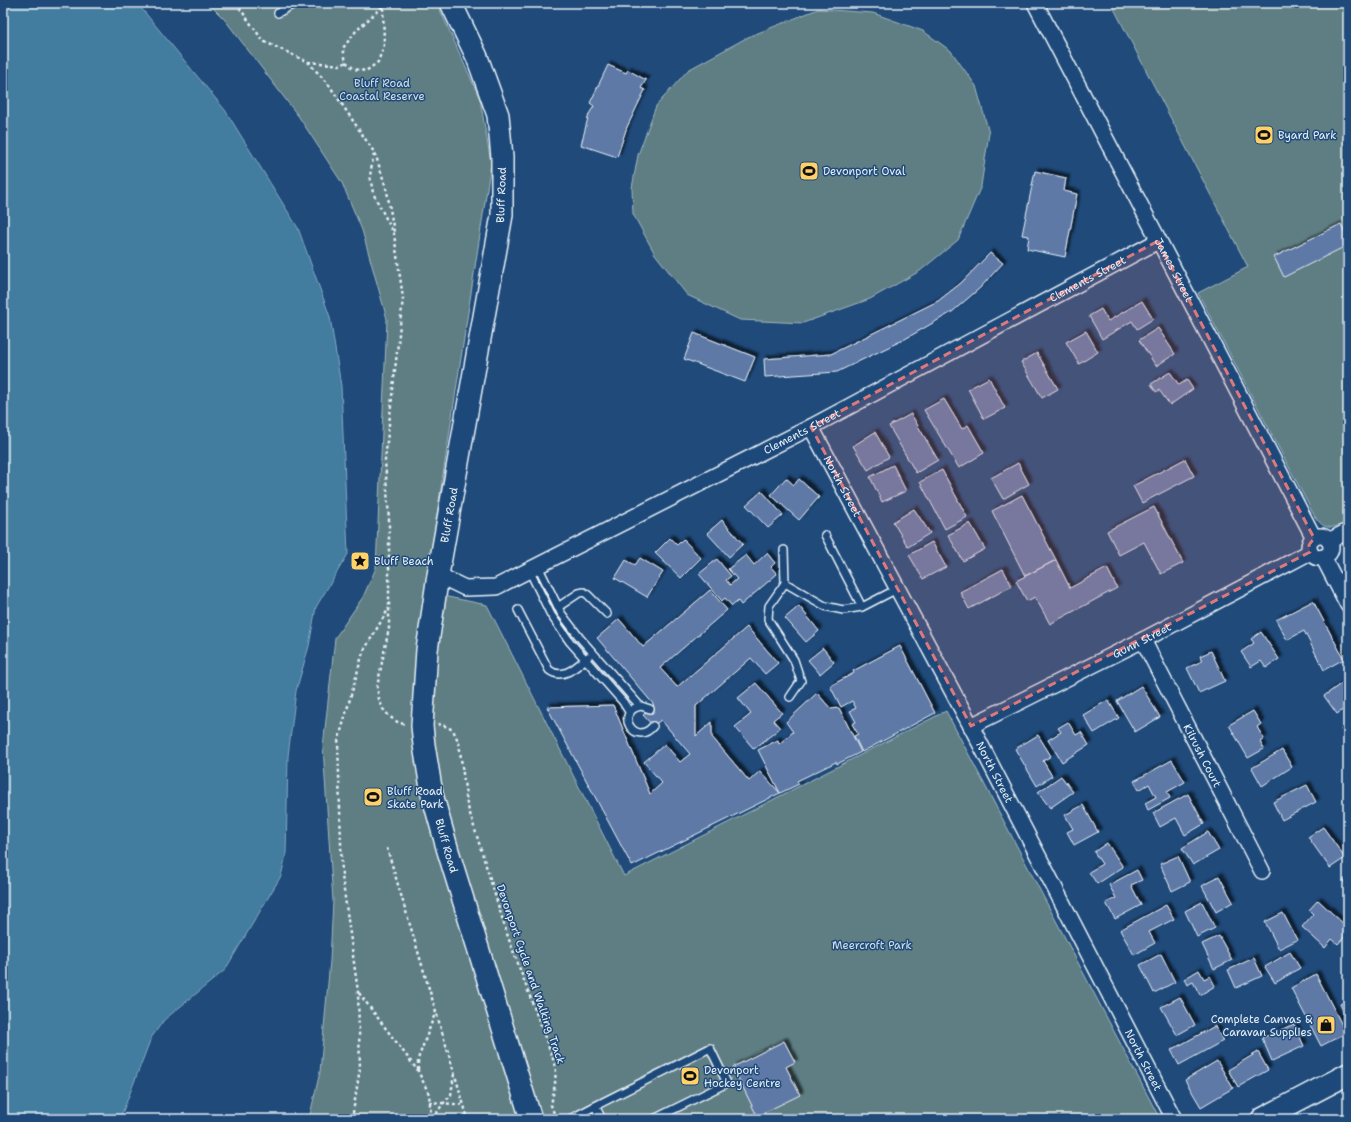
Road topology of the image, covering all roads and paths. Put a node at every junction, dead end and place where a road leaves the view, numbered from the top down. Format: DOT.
graph roads {
  1 [pos="236,3"];
  2 [pos="296,3"];
  3 [pos="386,3"];
  4 [pos="451,3"];
  5 [pos="1035,3"];
  6 [pos="383,5"];
  7 [pos="278,13"];
  8 [pos="308,62"];
  9 [pos="346,62"];
  10 [pos="374,152"];
  11 [pos="394,234"];
  12 [pos="1158,241"];
  13 [pos="811,427"];
  14 [pos="1348,531"];
  15 [pos="825,535"];
  16 [pos="1316,549"];
  17 [pos="784,550"];
  18 [pos="533,568"];
  19 [pos="438,575"];
  20 [pos="785,584"];
  21 [pos="897,589"];
  22 [pos="1348,605"];
  23 [pos="390,606"];
  24 [pos="558,607"];
  25 [pos="862,607"];
  26 [pos="518,610"];
  27 [pos="607,614"];
  28 [pos="1143,640"];
  29 [pos="594,653"];
  30 [pos="586,659"];
  31 [pos="790,697"];
  32 [pos="640,706"];
  33 [pos="650,709"];
  34 [pos="630,713"];
  35 [pos="422,726"];
  36 [pos="653,726"];
  37 [pos="971,726"];
  38 [pos="387,848"];
  39 [pos="1262,871"];
  40 [pos="358,992"];
  41 [pos="436,1011"];
  42 [pos="418,1071"];
  43 [pos="454,1072"];
  44 [pos="1348,1074"];
  45 [pos="429,1102"];
  46 [pos="443,1103"];
  47 [pos="464,1105"];
  48 [pos="595,1106"];
  49 [pos="352,1119"];
  50 [pos="428,1119"];
  51 [pos="434,1119"];
  52 [pos="468,1119"];
  53 [pos="531,1119"];
  54 [pos="556,1119"];
  55 [pos="570,1119"];
  56 [pos="602,1119"];
  57 [pos="654,1119"];
  58 [pos="1174,1119"];
  59 [pos="1262,1119"];
  1 -- 8 [label="path"];
  2 -- 7 [label="lane"];
  3 -- 6 [label="path"];
  4 -- 19 [label="street, Bluff Road"];
  5 -- 12 [label="street, James Street"];
  6 -- 9 [label="path"];
  6 -- 9 [label="path"];
  8 -- 9 [label="path"];
  8 -- 10 [label="path"];
  10 -- 11 [label="path"];
  10 -- 11 [label="path, Devonport Cycle and Walking Track"];
  11 -- 23 [label="path, Devonport Cycle and Walking Track"];
  12 -- 13 [label="street, Clements Street"];
  12 -- 16 [label="street, James Street"];
  13 -- 18 [label="street, Clements Street"];
  13 -- 21 [label="street, North Street"];
  14 -- 16 [label="street"];
  15 -- 25 [label="lane"];
  16 -- 22 [label="street, James Street"];
  16 -- 28 [label="street, Gunn Street"];
  17 -- 20 [label="lane"];
  18 -- 19 [label="street, Clements Street"];
  18 -- 24 [label="lane"];
  18 -- 30 [label="lane"];
  19 -- 35 [label="street, Bluff Road"];
  20 -- 25 [label="lane"];
  20 -- 31 [label="lane"];
  21 -- 25 [label="lane"];
  21 -- 37 [label="street, North Street"];
  23 -- 35 [label="path, Devonport Cycle and Walking Track"];
  23 -- 40 [label="path"];
  24 -- 27 [label="lane"];
  24 -- 29 [label="lane"];
  26 -- 30 [label="lane"];
  28 -- 37 [label="street, Gunn Street"];
  28 -- 39 [label="street, Kilrush Court"];
  29 -- 30 [label="lane"];
  29 -- 32 [label="lane"];
  30 -- 34 [label="lane"];
  32 -- 33 [label="lane"];
  32 -- 34 [label="lane"];
  34 -- 36 [label="lane"];
  35 -- 53 [label="street, Bluff Road"];
  35 -- 54 [label="path, Devonport Cycle and Walking Track"];
  37 -- 58 [label="street, North Street"];
  38 -- 41 [label="path"];
  40 -- 42 [label="path"];
  40 -- 49 [label="path"];
  41 -- 42 [label="path"];
  41 -- 43 [label="path"];
  42 -- 45 [label="path"];
  43 -- 46 [label="path"];
  43 -- 47 [label="path"];
  44 -- 59 [label="street"];
  45 -- 46 [label="path"];
  45 -- 50 [label="path"];
  46 -- 47 [label="path"];
  46 -- 51 [label="path"];
  47 -- 52 [label="path"];
  48 -- 55 [label="lane"];
  48 -- 56 [label="lane"];
  48 -- 57 [label="lane"];
}
